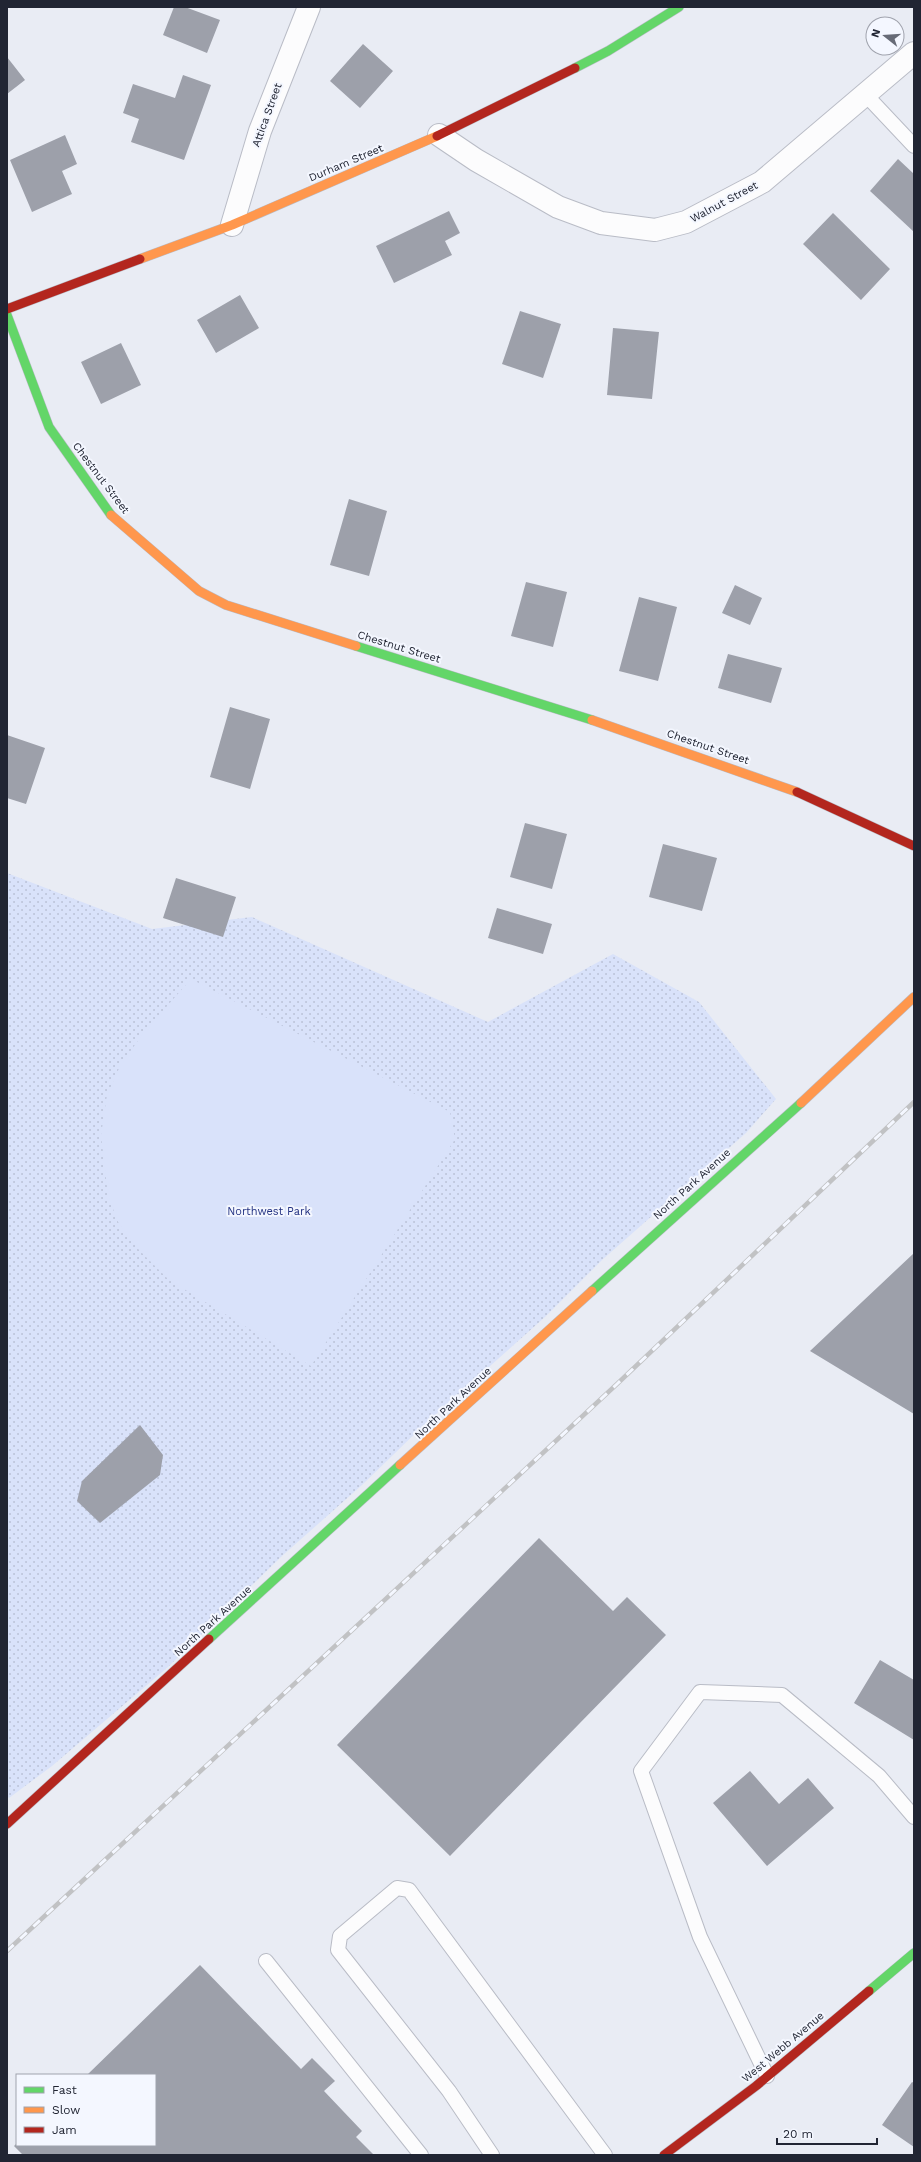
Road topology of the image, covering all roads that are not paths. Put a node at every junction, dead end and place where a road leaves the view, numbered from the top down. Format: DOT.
graph roads {
  1 [pos="309,7"];
  2 [pos="679,7"];
  3 [pos="914,52"];
  4 [pos="865,94"];
  5 [pos="439,135"];
  6 [pos="914,146"];
  7 [pos="232,225"];
  8 [pos="7,309"];
  9 [pos="7,315"];
  10 [pos="914,846"];
  11 [pos="914,997"];
  12 [pos="10,1817"];
  13 [pos="914,1818"];
  14 [pos="914,1953"];
  15 [pos="266,1961"];
  16 [pos="767,2076"];
  17 [pos="421,2155"];
  18 [pos="492,2155"];
  19 [pos="606,2155"];
  20 [pos="664,2155"];
  1 -- 7 [label="street, Attica Street"];
  2 -- 5 [label="main road, Durham Street"];
  3 -- 4 [label="street, Walnut Street"];
  4 -- 5 [label="street, Walnut Street"];
  4 -- 6 [label="lane"];
  5 -- 7 [label="main road, Durham Street"];
  7 -- 8 [label="main road, Durham Street"];
  9 -- 10 [label="main road, Chestnut Street"];
  11 -- 12 [label="main road, North Park Avenue"];
  13 -- 16 [label="lane"];
  14 -- 16 [label="main road, West Webb Avenue"];
  15 -- 17 [label="lane"];
  16 -- 20 [label="main road, West Webb Avenue"];
  18 -- 19 [label="lane"];
}
